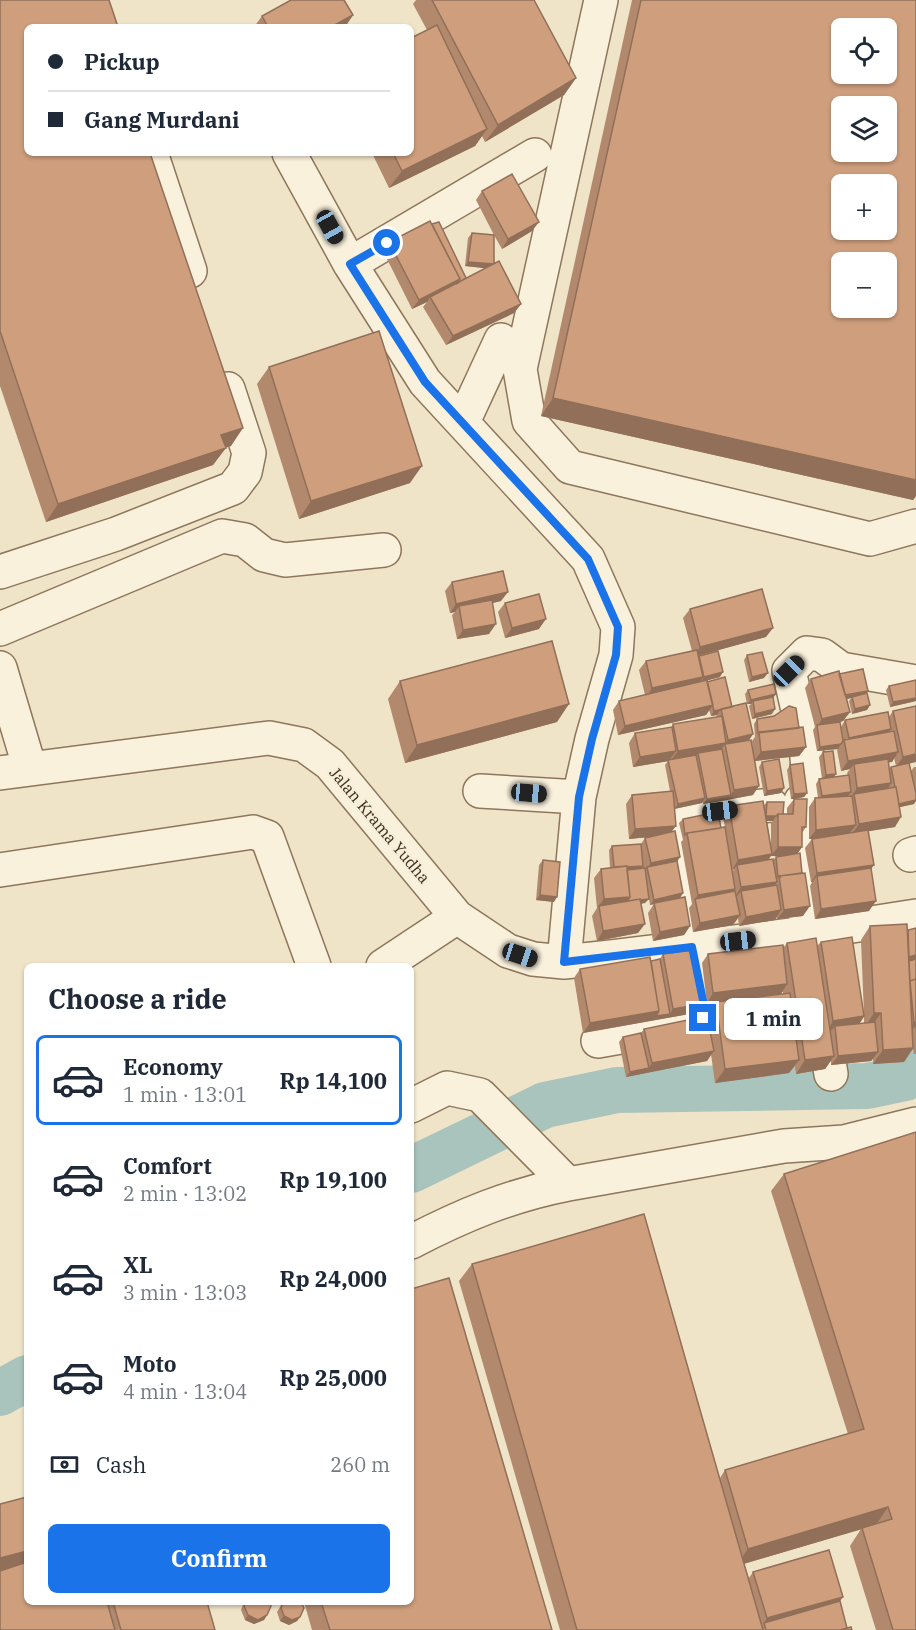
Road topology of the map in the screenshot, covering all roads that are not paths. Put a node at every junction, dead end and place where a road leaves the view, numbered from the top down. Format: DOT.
graph roads {
  1 [pos="602,0"];
  2 [pos="535,155"];
  3 [pos="152,156"];
  4 [pos="291,156"];
  5 [pos="350,264"];
  6 [pos="198,298"];
  7 [pos="501,340"];
  8 [pos="220,364"];
  9 [pos="463,422"];
  10 [pos="916,526"];
  11 [pos="384,550"];
  12 [pos="0,572"];
  13 [pos="0,629"];
  14 [pos="0,668"];
  15 [pos="916,682"];
  16 [pos="15,771"];
  17 [pos="480,791"];
  18 [pos="579,797"];
  19 [pos="801,801"];
  20 [pos="0,870"];
  21 [pos="733,906"];
  22 [pos="916,915"];
  23 [pos="457,917"];
  24 [pos="807,933"];
  25 [pos="738,941"];
  26 [pos="692,947"];
  27 [pos="564,962"];
  28 [pos="313,963"];
  29 [pos="388,963"];
  30 [pos="598,1041"];
  31 [pos="831,1074"];
  32 [pos="414,1104"];
  33 [pos="916,1124"];
  34 [pos="568,1184"];
  35 [pos="414,1240"];
  1 -- 10 [label="street"];
  2 -- 5 [label="street"];
  3 -- 6 [label="street"];
  4 -- 5 [label="street"];
  5 -- 9 [label="street"];
  7 -- 9 [label="street"];
  8 -- 12 [label="street"];
  9 -- 18 [label="street"];
  11 -- 13 [label="street"];
  14 -- 16 [label="street"];
  15 -- 19 [label="street"];
  16 -- 23 [label="street, Jalan Krama Yudha"];
  17 -- 18 [label="street"];
  18 -- 27 [label="street"];
  19 -- 24 [label="street"];
  19 -- 26 [label="street"];
  20 -- 28 [label="street"];
  21 -- 25 [label="street"];
  22 -- 24 [label="street, Jalan Krama Yudha"];
  23 -- 27 [label="street, Jalan Krama Yudha"];
  23 -- 29 [label="street"];
  24 -- 25 [label="street, Jalan Krama Yudha"];
  24 -- 31 [label="street"];
  25 -- 26 [label="street, Jalan Krama Yudha"];
  26 -- 27 [label="street, Jalan Krama Yudha"];
  26 -- 30 [label="street"];
  32 -- 34 [label="street"];
  33 -- 34 [label="street"];
  34 -- 35 [label="street"];
}
